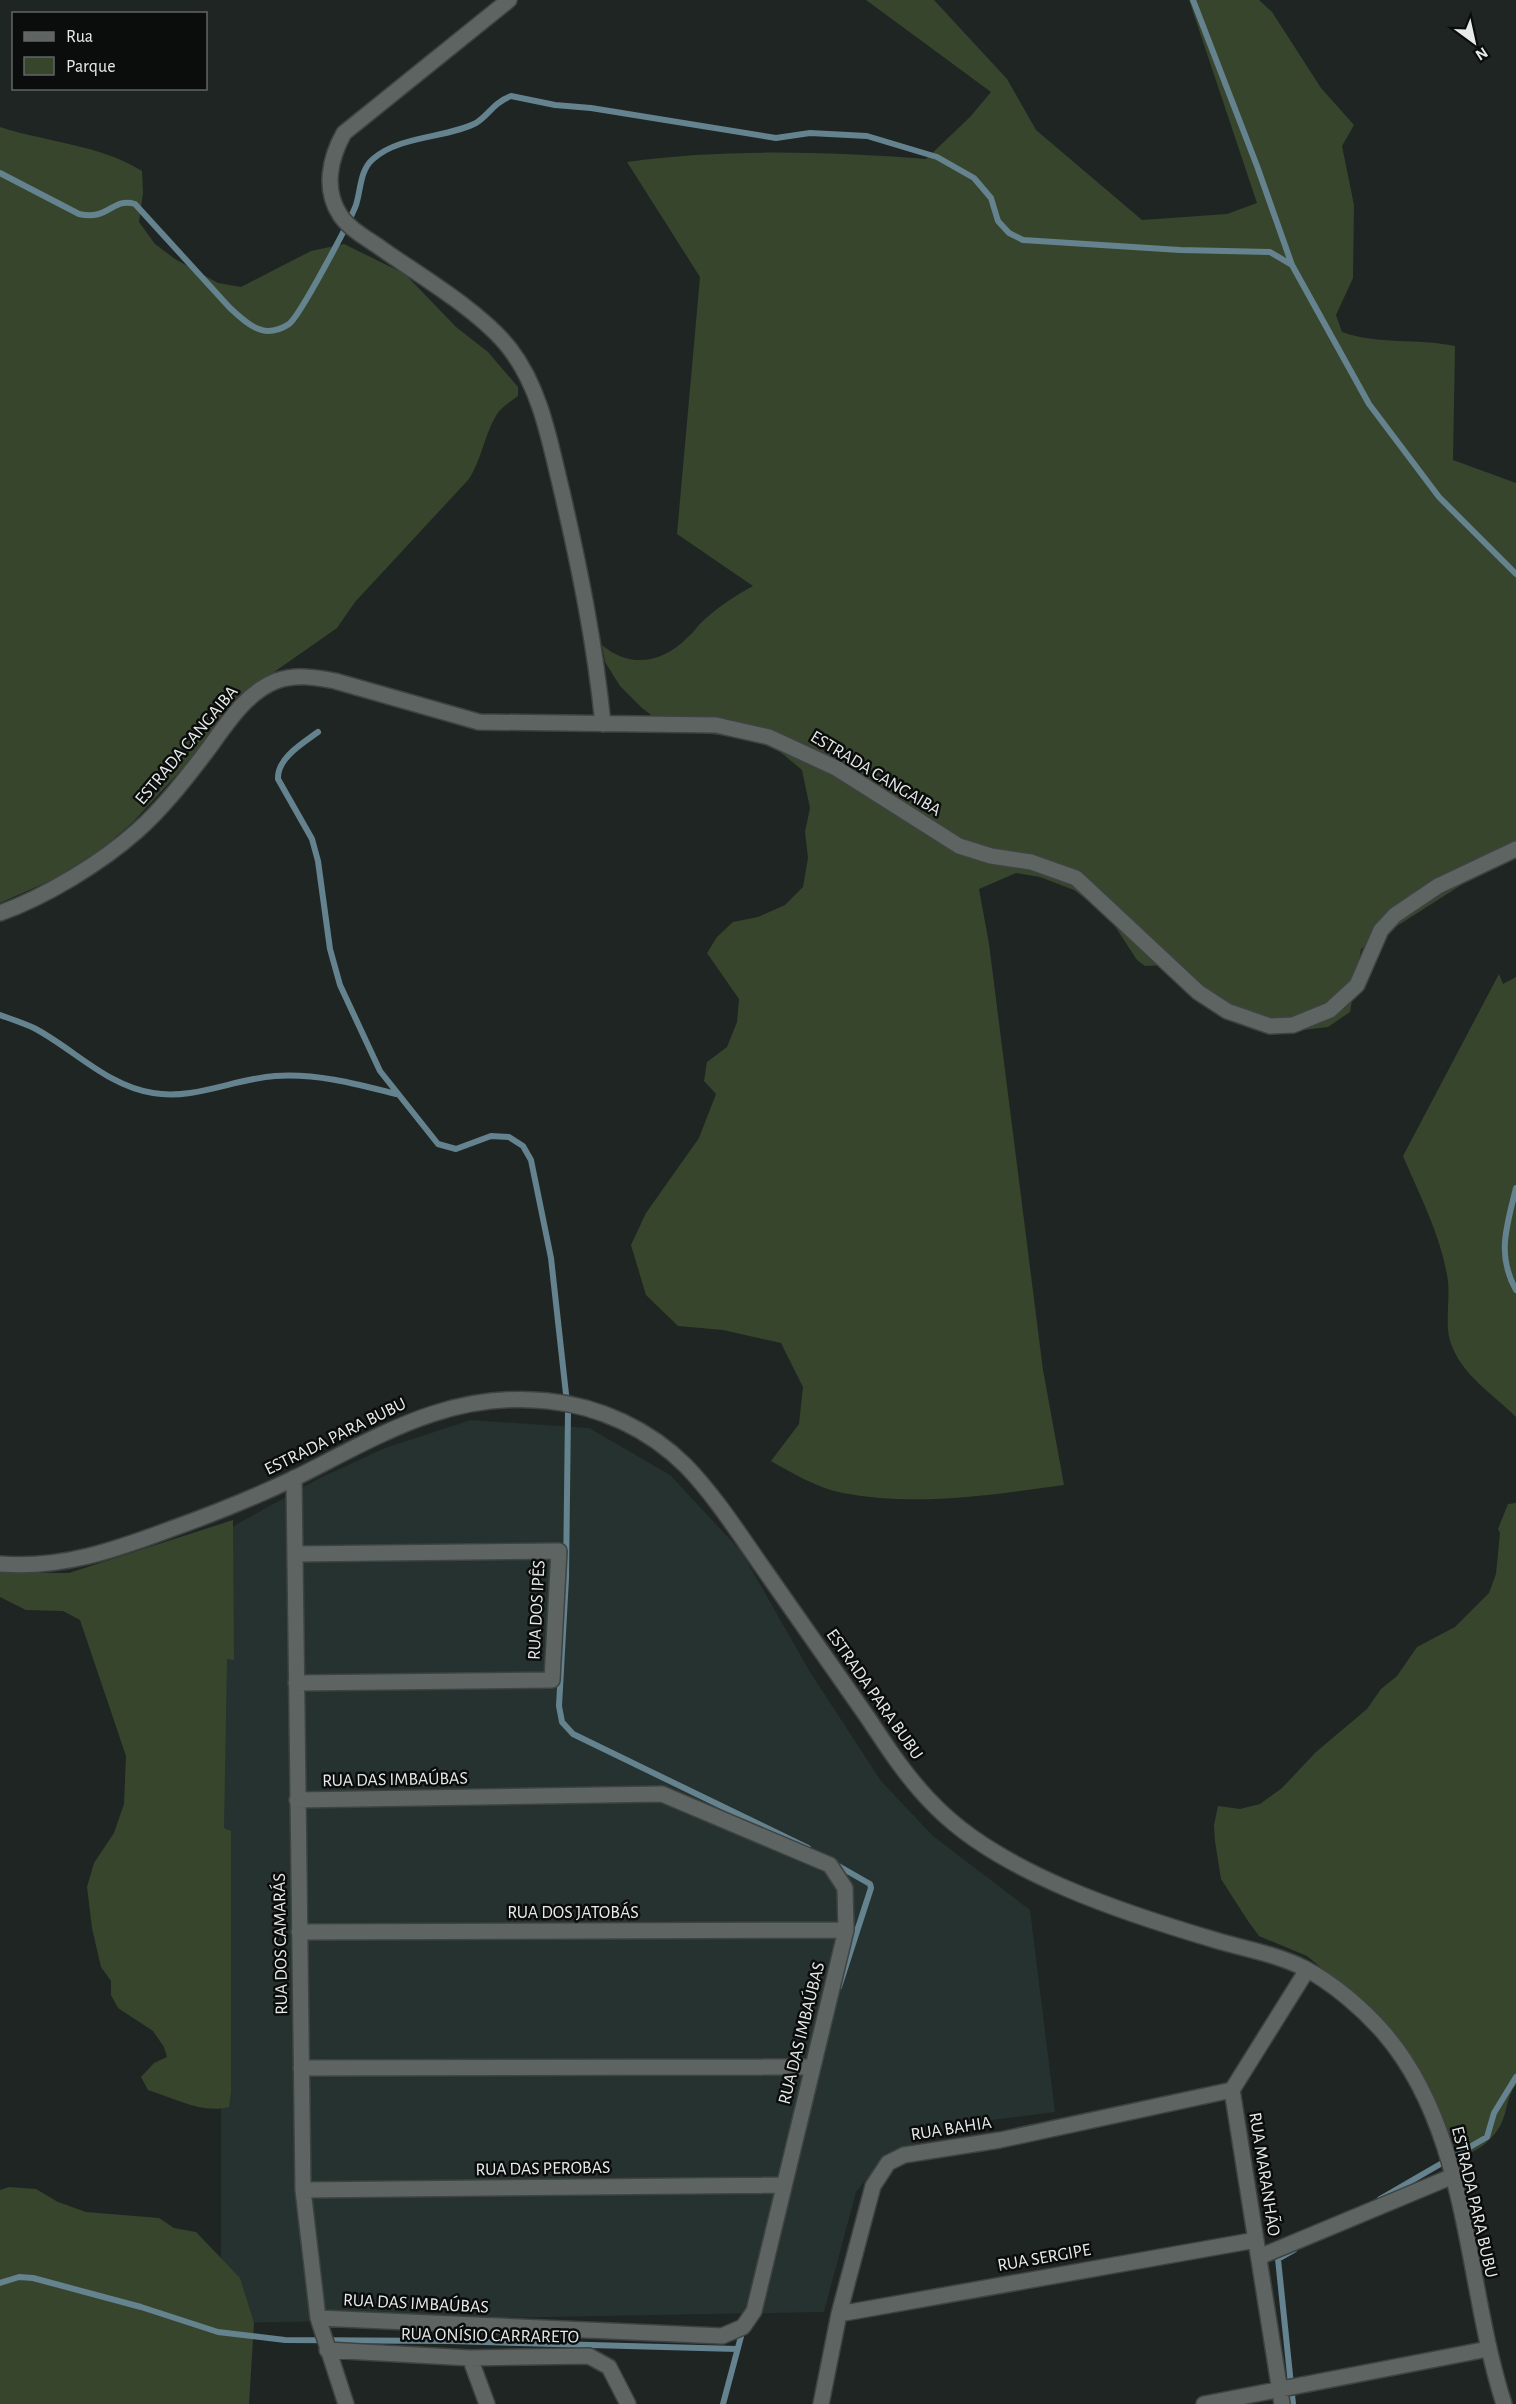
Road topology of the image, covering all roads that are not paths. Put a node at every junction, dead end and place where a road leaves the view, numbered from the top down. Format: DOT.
graph roads {
  1 [pos="509,0"];
  2 [pos="603,724"];
  3 [pos="1516,849"];
  4 [pos="0,913"];
  5 [pos="294,1478"];
  6 [pos="295,1554"];
  7 [pos="0,1564"];
  8 [pos="296,1683"];
  9 [pos="297,1800"];
  10 [pos="846,1930"];
  11 [pos="299,1932"];
  12 [pos="1307,1970"];
  13 [pos="812,2067"];
  14 [pos="301,2068"];
  15 [pos="1232,2090"];
  16 [pos="1453,2176"];
  17 [pos="784,2185"];
  18 [pos="303,2190"];
  19 [pos="1256,2240"];
  20 [pos="1259,2256"];
  21 [pos="839,2314"];
  22 [pos="318,2318"];
  23 [pos="1488,2349"];
  24 [pos="327,2350"];
  25 [pos="470,2358"];
  26 [pos="1281,2398"];
  27 [pos="346,2404"];
  28 [pos="487,2404"];
  29 [pos="628,2404"];
  30 [pos="821,2404"];
  31 [pos="1204,2404"];
  32 [pos="1504,2404"];
  1 -- 2 [label="street"];
  2 -- 3 [label="street, ESTRADA CANGAIBA"];
  2 -- 4 [label="street, ESTRADA CANGAIBA"];
  5 -- 6 [label="street, RUA DOS CAMARÁS"];
  5 -- 7 [label="street, ESTRADA PARA BUBU"];
  5 -- 12 [label="street, ESTRADA PARA BUBU"];
  6 -- 8 [label="street, RUA DOS CAMARÁS"];
  6 -- 8 [label="street, RUA DOS IPÊS"];
  8 -- 9 [label="street, RUA DOS CAMARÁS"];
  9 -- 10 [label="street, RUA DAS IMBAÚBAS"];
  9 -- 11 [label="street, RUA DOS CAMARÁS"];
  10 -- 11 [label="street, RUA DOS JATOBÁS"];
  10 -- 13 [label="street, RUA DAS IMBAÚBAS"];
  11 -- 14 [label="street, RUA DOS CAMARÁS"];
  12 -- 15 [label="street"];
  12 -- 16 [label="street, ESTRADA PARA BUBU"];
  13 -- 14 [label="street"];
  13 -- 17 [label="street, RUA DAS IMBAÚBAS"];
  14 -- 18 [label="street, RUA DOS CAMARÁS"];
  15 -- 19 [label="street, RUA MARANHÃO"];
  15 -- 21 [label="street, RUA BAHIA"];
  16 -- 20 [label="street"];
  16 -- 23 [label="street, ESTRADA PARA BUBU"];
  17 -- 18 [label="street, RUA DAS PEROBAS"];
  17 -- 22 [label="street, RUA DAS IMBAÚBAS"];
  18 -- 22 [label="street, RUA DOS CAMARÁS"];
  19 -- 20 [label="street, RUA MARANHÃO"];
  19 -- 21 [label="street, RUA SERGIPE"];
  20 -- 26 [label="street, RUA MARANHÃO"];
  21 -- 30 [label="street, RUA BAHIA"];
  22 -- 24 [label="street, RUA DOS CAMARÁS"];
  23 -- 26 [label="street"];
  23 -- 32 [label="street, ESTRADA PARA BUBU"];
  24 -- 25 [label="street, RUA ONÍSIO CARRARETO"];
  24 -- 27 [label="street, RUA DOS CAMARÁS"];
  25 -- 28 [label="street"];
  25 -- 29 [label="street, RUA ONÍSIO CARRARETO"];
  26 -- 31 [label="street"];
}
